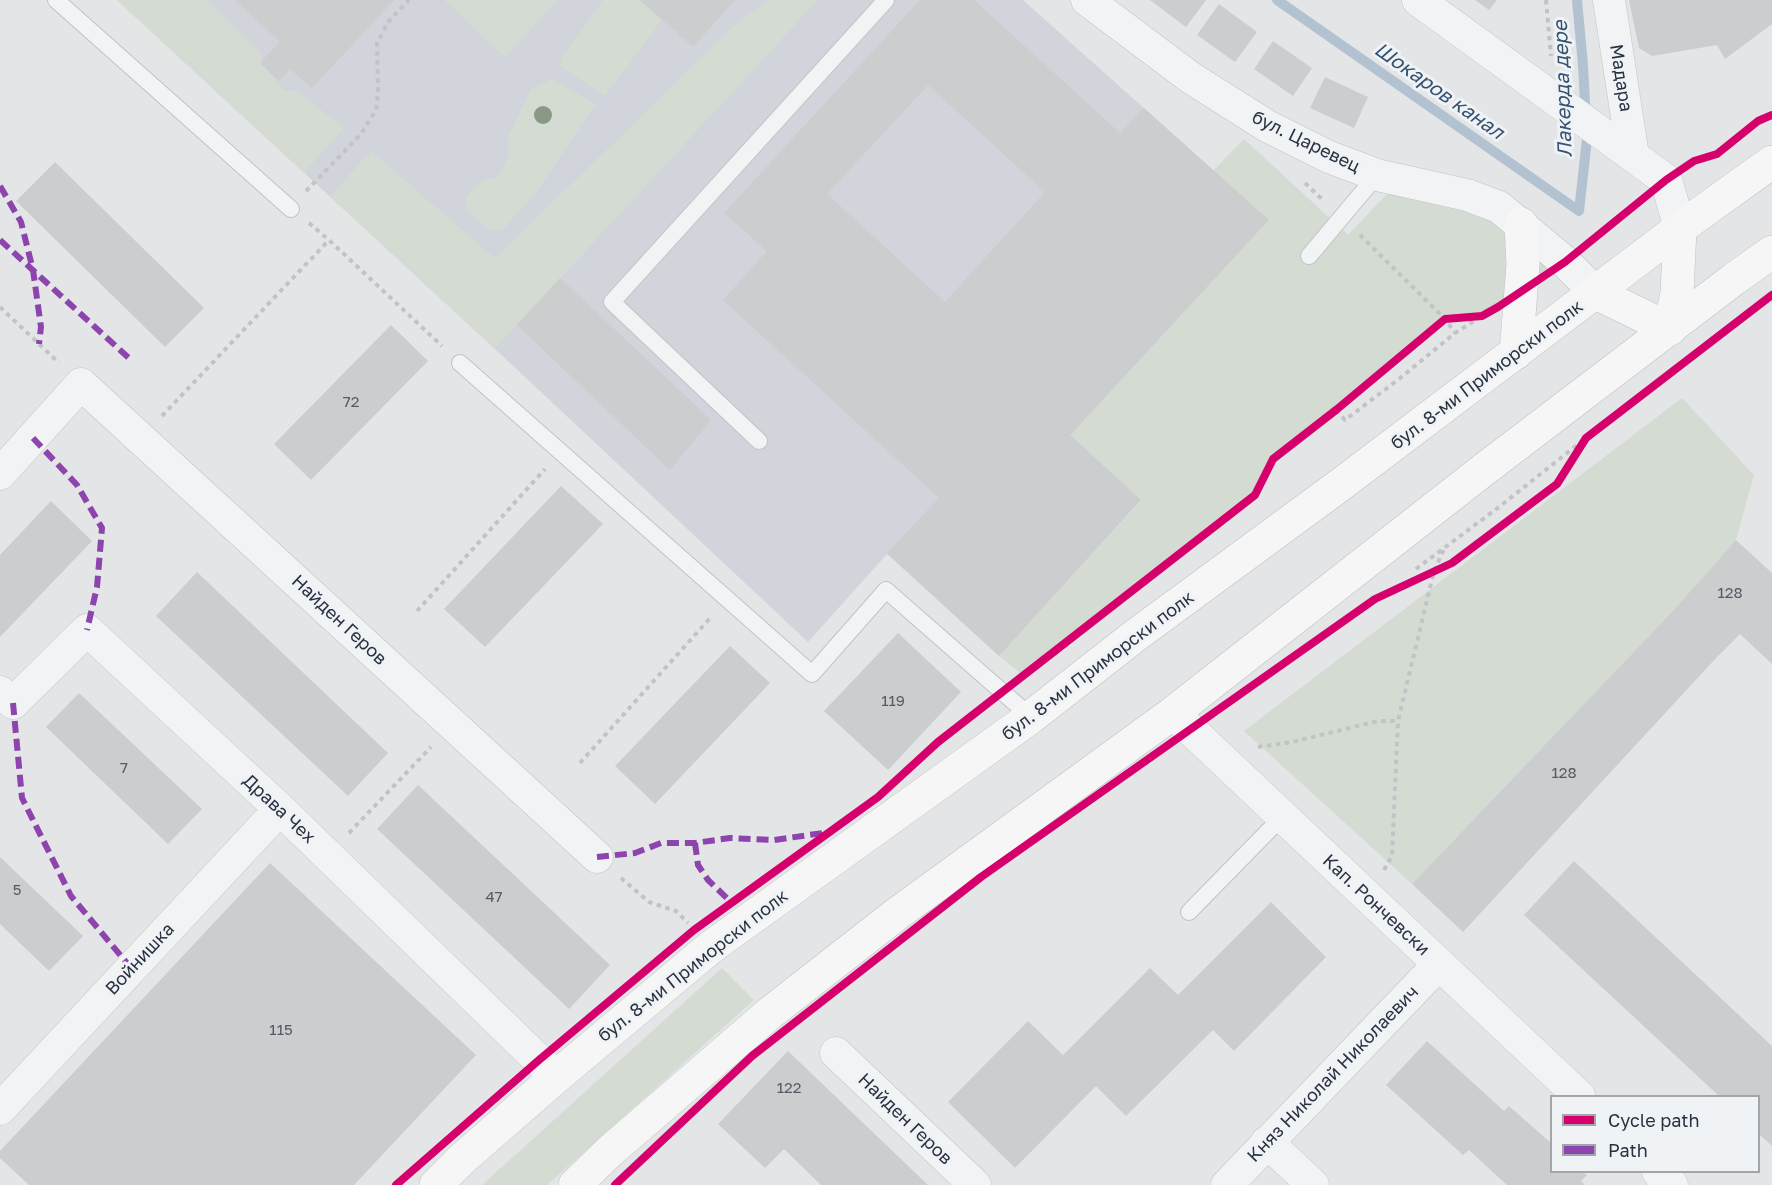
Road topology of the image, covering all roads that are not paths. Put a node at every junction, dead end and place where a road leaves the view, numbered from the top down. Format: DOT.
graph roads {
  1 [pos="56,0"];
  2 [pos="886,0"];
  3 [pos="1087,0"];
  4 [pos="1418,0"];
  5 [pos="1609,0"];
  6 [pos="1623,149"];
  7 [pos="1772,162"];
  8 [pos="1377,175"];
  9 [pos="291,209"];
  10 [pos="1521,224"];
  11 [pos="1680,228"];
  12 [pos="1772,252"];
  13 [pos="1309,256"];
  14 [pos="1596,293"];
  15 [pos="1670,329"];
  16 [pos="1516,353"];
  17 [pos="460,363"];
  18 [pos="759,441"];
  19 [pos="0,474"];
  20 [pos="0,692"];
  21 [pos="1173,713"];
  22 [pos="1031,717"];
  23 [pos="280,809"];
  24 [pos="1282,817"];
  25 [pos="597,856"];
  26 [pos="1189,912"];
  27 [pos="1440,964"];
  28 [pos="836,1053"];
  29 [pos="556,1077"];
  30 [pos="1578,1095"];
  31 [pos="0,1109"];
  32 [pos="1267,1142"];
  33 [pos="1659,1173"];
  34 [pos="436,1185"];
  35 [pos="575,1185"];
  36 [pos="975,1185"];
  37 [pos="1227,1185"];
  38 [pos="1313,1185"];
  39 [pos="1672,1185"];
  1 -- 9 [label="lane"];
  2 -- 18 [label="lane"];
  3 -- 8 [label="street, бул. Царевец"];
  4 -- 6 [label="street"];
  5 -- 6 [label="street, Мадара"];
  6 -- 11 [label="street"];
  7 -- 11 [label="main road, бул. 8-ми Приморски полк"];
  8 -- 10 [label="street, бул. Царевец"];
  8 -- 13 [label="lane"];
  10 -- 14 [label="street, бул. Царевец"];
  10 -- 16 [label="main road"];
  11 -- 14 [label="main road, бул. 8-ми Приморски полк"];
  11 -- 15 [label="main road"];
  12 -- 15 [label="main road"];
  14 -- 15 [label="main road"];
  14 -- 16 [label="main road, бул. 8-ми Приморски полк"];
  15 -- 21 [label="main road"];
  16 -- 22 [label="main road, бул. 8-ми Приморски полк"];
  17 -- 22 [label="lane"];
  19 -- 25 [label="street, Найден Геров"];
  20 -- 23 [label="street, Драва Чех"];
  21 -- 24 [label="street, Кап. Рончевски"];
  21 -- 35 [label="main road"];
  22 -- 29 [label="main road, бул. 8-ми Приморски полк"];
  23 -- 29 [label="street, Драва Чех"];
  23 -- 31 [label="street, Войнишка"];
  24 -- 26 [label="lane"];
  24 -- 27 [label="street, Кап. Рончевски"];
  27 -- 30 [label="street, Кап. Рончевски"];
  27 -- 32 [label="street, Княз Николай Николаевич"];
  28 -- 36 [label="street, Найден Геров"];
  29 -- 34 [label="main road, бул. 8-ми Приморски полк"];
  32 -- 37 [label="street, Княз Николай Николаевич"];
  32 -- 38 [label="street"];
  33 -- 39 [label="street"];
}
